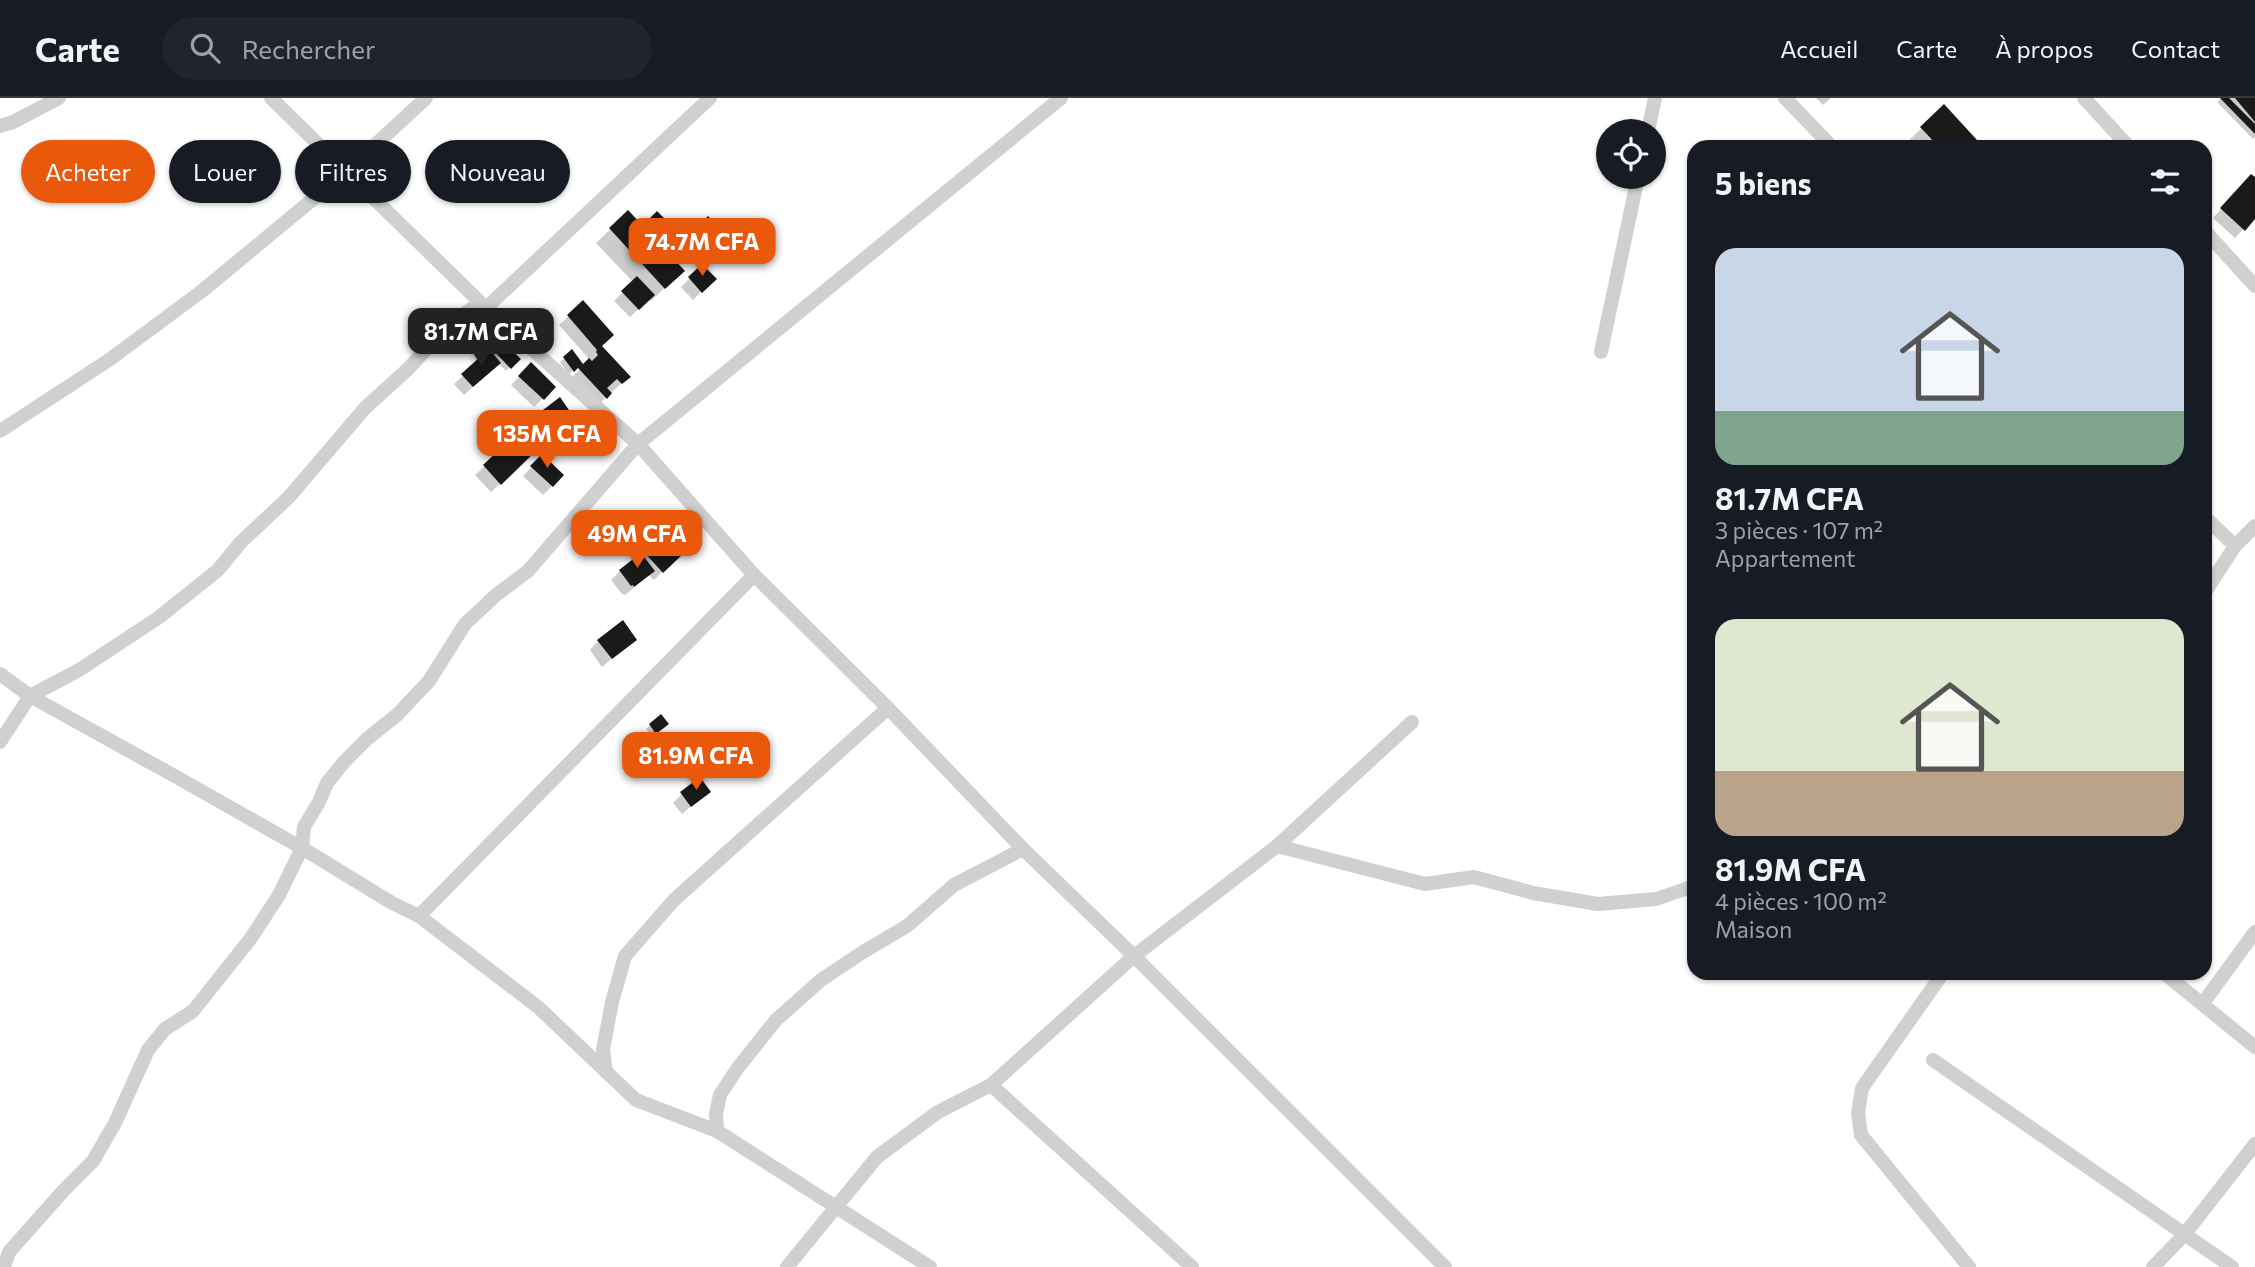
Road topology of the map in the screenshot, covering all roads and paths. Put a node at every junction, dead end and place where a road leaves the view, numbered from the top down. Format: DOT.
graph roads {
  1 [pos="59,98"];
  2 [pos="271,98"];
  3 [pos="426,98"];
  4 [pos="710,98"];
  5 [pos="1061,98"];
  6 [pos="1655,98"];
  7 [pos="1785,98"];
  8 [pos="2084,98"];
  9 [pos="1651,119"];
  10 [pos="0,126"];
  11 [pos="315,140"];
  12 [pos="381,140"];
  13 [pos="1825,140"];
  14 [pos="2123,140"];
  15 [pos="1635,189"];
  16 [pos="308,203"];
  17 [pos="379,203"];
  18 [pos="2212,239"];
  19 [pos="2255,286"];
  20 [pos="486,308"];
  21 [pos="1601,352"];
  22 [pos="3,427"];
  23 [pos="638,444"];
  24 [pos="2212,524"];
  25 [pos="2255,526"];
  26 [pos="2235,547"];
  27 [pos="754,575"];
  28 [pos="2212,582"];
  29 [pos="0,674"];
  30 [pos="30,696"];
  31 [pos="888,708"];
  32 [pos="1412,722"];
  33 [pos="0,742"];
  34 [pos="1277,846"];
  35 [pos="302,848"];
  36 [pos="1023,849"];
  37 [pos="1687,888"];
  38 [pos="419,916"];
  39 [pos="2255,932"];
  40 [pos="1134,956"];
  41 [pos="1938,980"];
  42 [pos="2173,980"];
  43 [pos="2203,1003"];
  44 [pos="2255,1046"];
  45 [pos="1933,1060"];
  46 [pos="606,1072"];
  47 [pos="991,1086"];
  48 [pos="717,1131"];
  49 [pos="2255,1144"];
  50 [pos="836,1206"];
  51 [pos="2184,1235"];
  52 [pos="4,1267"];
  53 [pos="787,1267"];
  54 [pos="930,1267"];
  55 [pos="1192,1267"];
  56 [pos="1446,1267"];
  57 [pos="1969,1267"];
  58 [pos="2153,1267"];
  59 [pos="2232,1267"];
  1 -- 10 [label="street"];
  2 -- 11 [label="street"];
  3 -- 12 [label="street"];
  4 -- 20 [label="street"];
  5 -- 23 [label="street"];
  6 -- 9 [label="street"];
  7 -- 13 [label="street"];
  8 -- 14 [label="street"];
  15 -- 21 [label="street"];
  16 -- 22 [label="street"];
  17 -- 20 [label="street"];
  18 -- 19 [label="street"];
  20 -- 23 [label="street"];
  20 -- 30 [label="street"];
  23 -- 27 [label="street"];
  23 -- 35 [label="street"];
  24 -- 26 [label="street"];
  25 -- 26 [label="street"];
  26 -- 28 [label="street"];
  27 -- 31 [label="street"];
  27 -- 38 [label="street"];
  29 -- 30 [label="street"];
  30 -- 33 [label="street"];
  30 -- 35 [label="street"];
  31 -- 36 [label="street"];
  31 -- 46 [label="street"];
  32 -- 34 [label="street"];
  34 -- 37 [label="street"];
  34 -- 40 [label="street"];
  35 -- 38 [label="street"];
  35 -- 52 [label="street"];
  36 -- 40 [label="street"];
  36 -- 48 [label="street"];
  38 -- 46 [label="street"];
  39 -- 43 [label="street"];
  40 -- 47 [label="street"];
  40 -- 56 [label="street"];
  41 -- 57 [label="street"];
  42 -- 43 [label="street"];
  43 -- 44 [label="street"];
  45 -- 51 [label="street"];
  46 -- 48 [label="street"];
  47 -- 50 [label="street"];
  47 -- 55 [label="street"];
  48 -- 50 [label="street"];
  49 -- 51 [label="street"];
  50 -- 53 [label="street"];
  50 -- 54 [label="street"];
  51 -- 58 [label="street"];
  51 -- 59 [label="street"];
}
